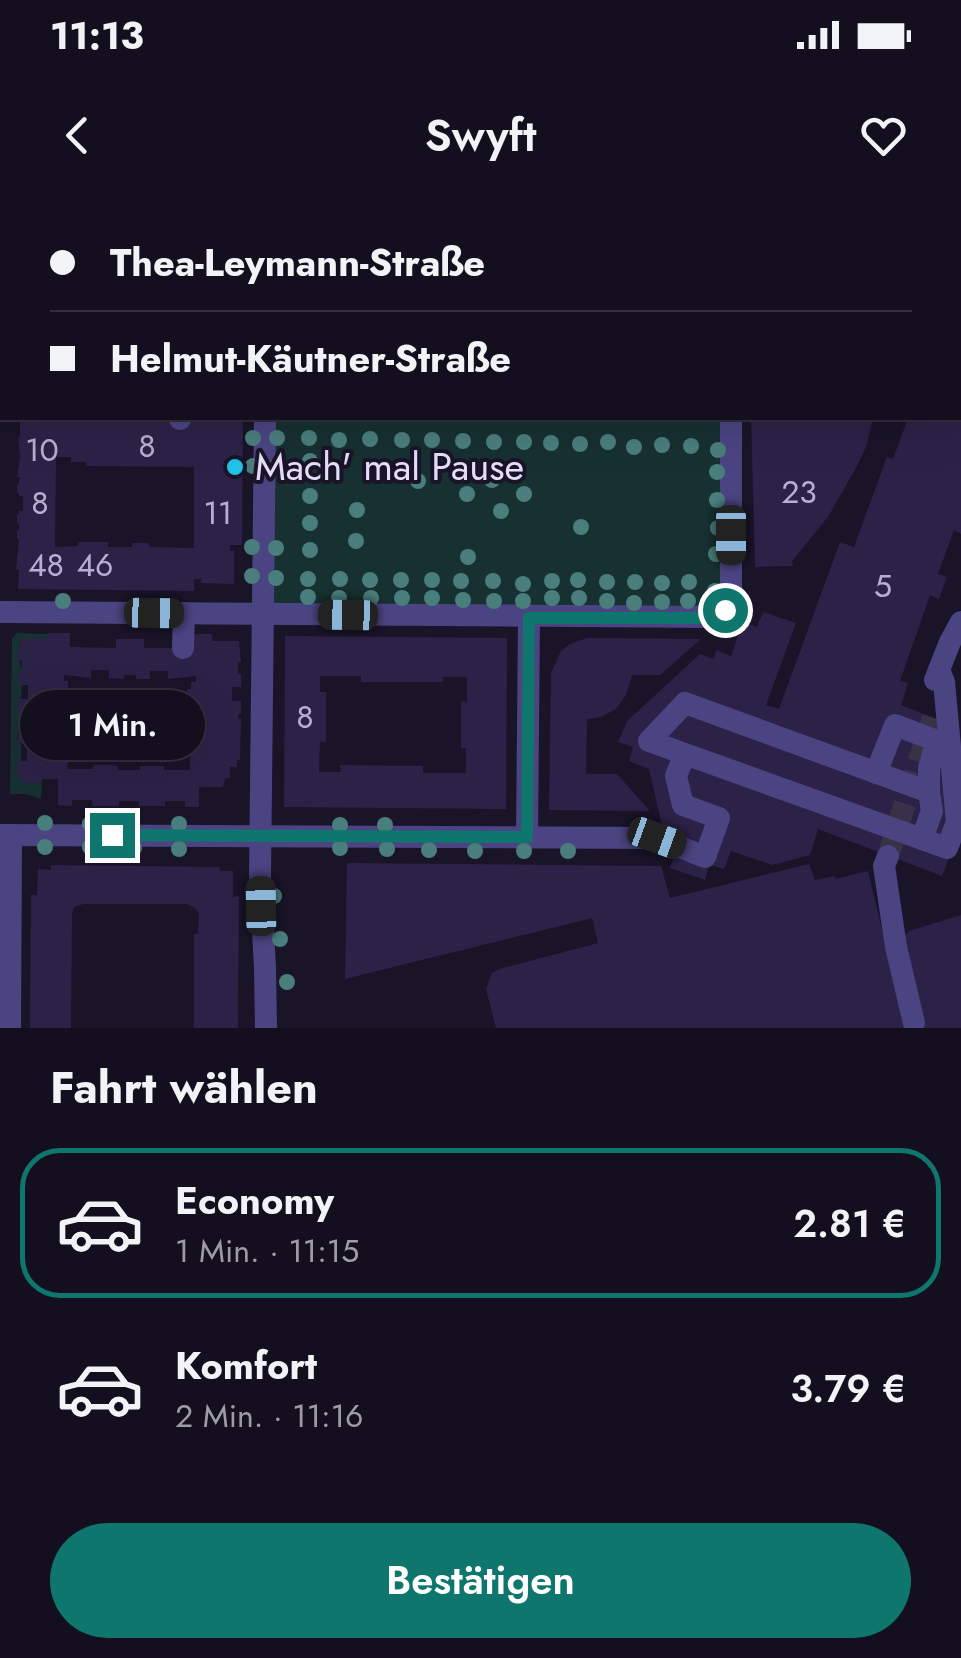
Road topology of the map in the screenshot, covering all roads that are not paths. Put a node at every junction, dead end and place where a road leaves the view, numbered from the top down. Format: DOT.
graph roads {
  1 [pos="264,420"];
  2 [pos="731,420"];
  3 [pos="0,612"];
  4 [pos="184,614"];
  5 [pos="264,614"];
  6 [pos="529,618"];
  7 [pos="961,622"];
  8 [pos="183,648"];
  9 [pos="939,670"];
  10 [pos="935,730"];
  11 [pos="685,754"];
  12 [pos="876,773"];
  13 [pos="929,792"];
  14 [pos="932,834"];
  15 [pos="5,835"];
  16 [pos="261,836"];
  17 [pos="527,837"];
  18 [pos="631,840"];
  19 [pos="888,856"];
  20 [pos="673,859"];
  21 [pos="914,1023"];
  22 [pos="10,1027"];
  23 [pos="266,1028"];
  1 -- 5 [label="street"];
  2 -- 6 [label="street"];
  3 -- 4 [label="street"];
  4 -- 5 [label="street"];
  4 -- 8 [label="street"];
  5 -- 6 [label="street"];
  5 -- 16 [label="street"];
  6 -- 17 [label="street"];
  7 -- 9 [label="street"];
  9 -- 10 [label="street"];
  9 -- 14 [label="street"];
  10 -- 12 [label="street"];
  10 -- 13 [label="street"];
  10 -- 14 [label="street"];
  11 -- 12 [label="street"];
  11 -- 14 [label="street"];
  11 -- 18 [label="street"];
  12 -- 13 [label="street"];
  13 -- 14 [label="street"];
  15 -- 16 [label="street"];
  15 -- 22 [label="street"];
  16 -- 17 [label="street"];
  16 -- 23 [label="street"];
  17 -- 18 [label="street"];
  18 -- 20 [label="street"];
  19 -- 21 [label="street"];
}
